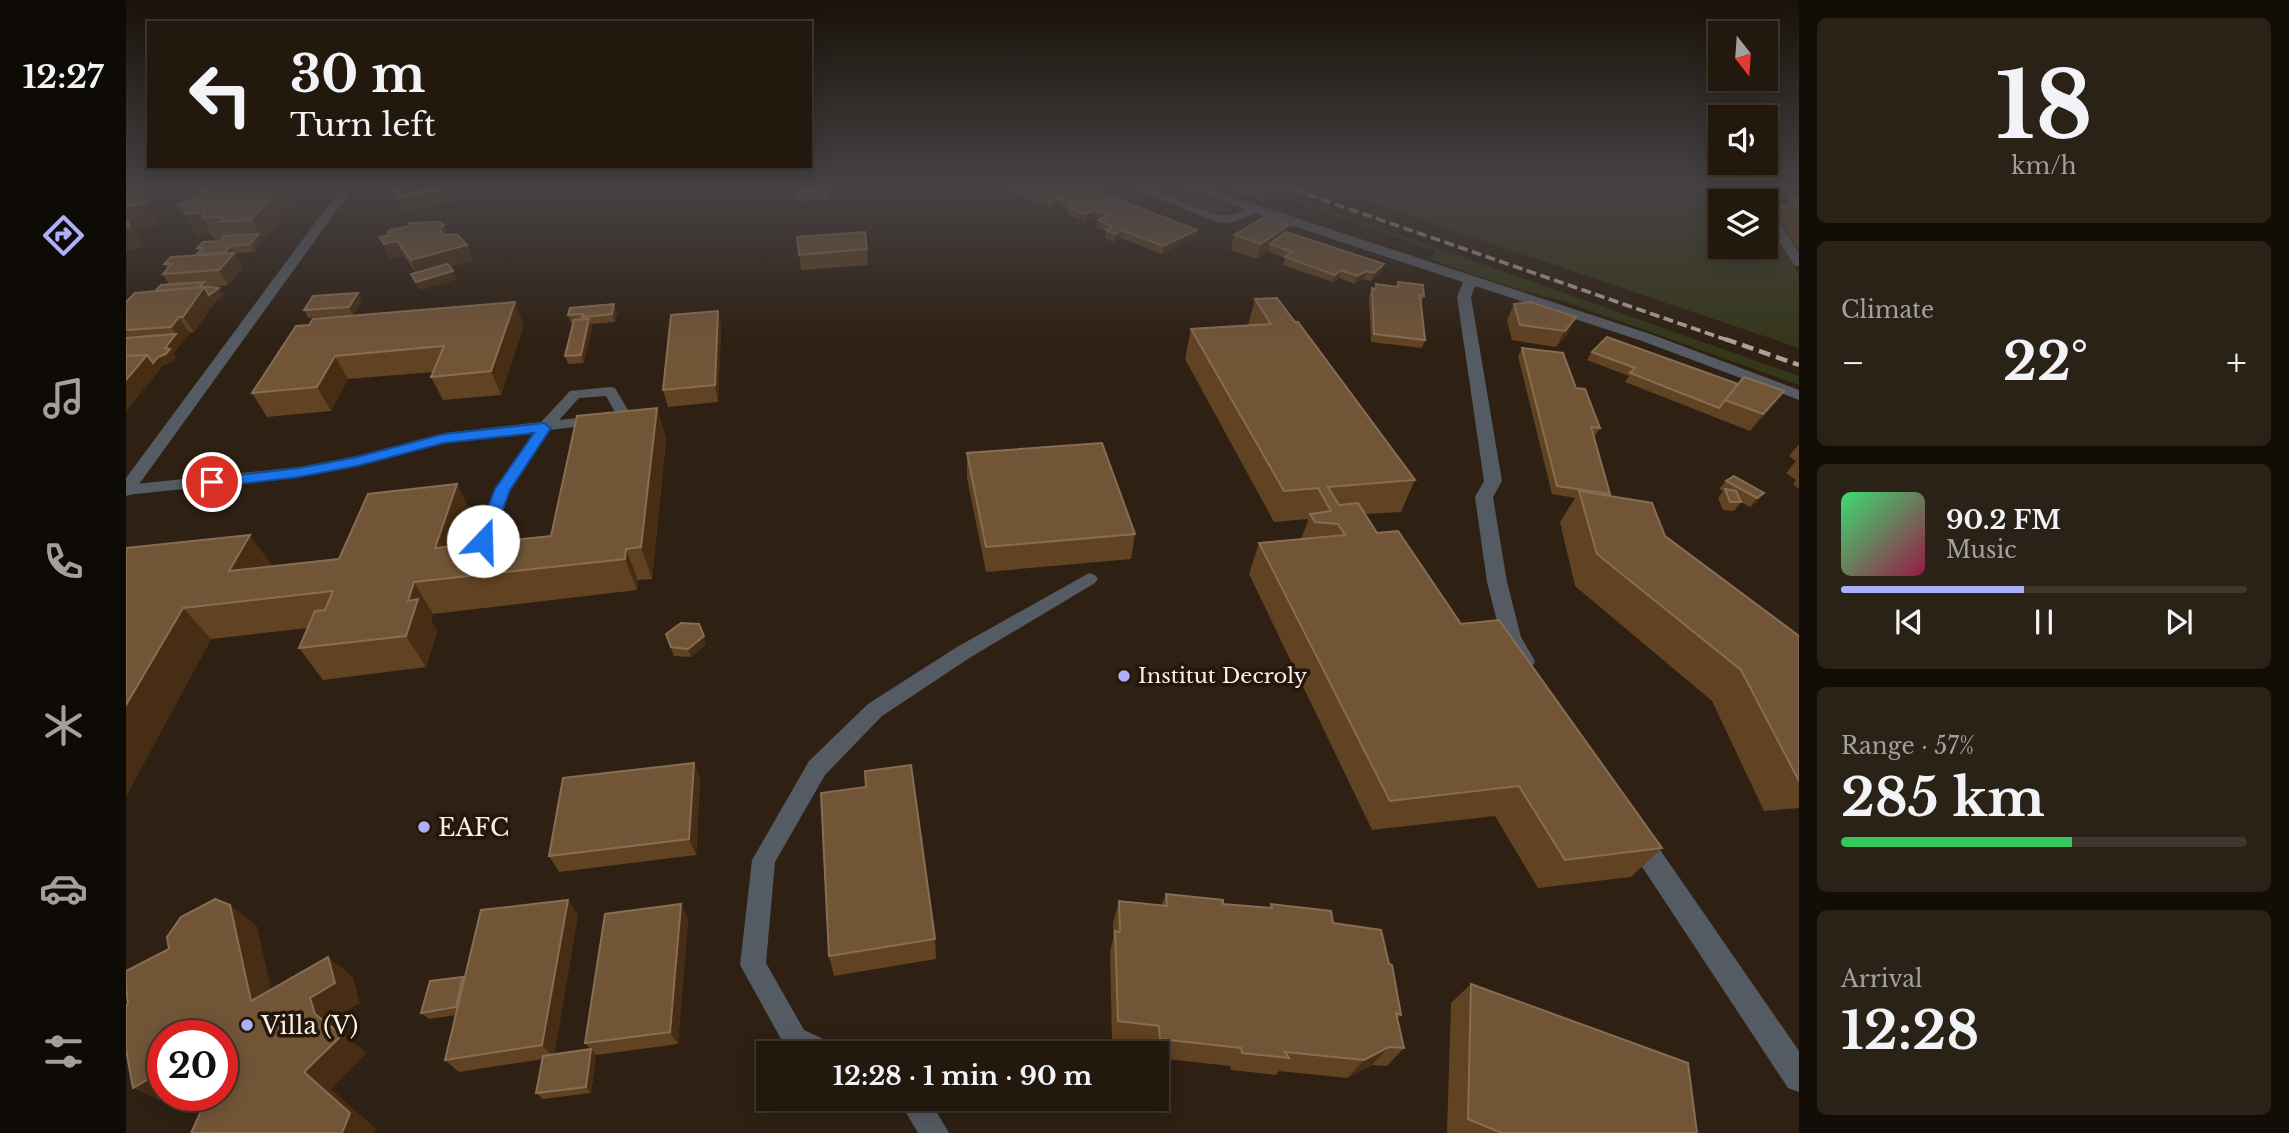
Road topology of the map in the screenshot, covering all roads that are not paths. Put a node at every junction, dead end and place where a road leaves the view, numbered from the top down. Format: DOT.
graph roads {
  1 [pos="310,238"];
  2 [pos="1344,238"];
  3 [pos="1783,238"];
  4 [pos="1799,261"];
  5 [pos="1471,278"];
  6 [pos="1799,395"];
  7 [pos="544,428"];
  8 [pos="126,490"];
  9 [pos="473,567"];
  10 [pos="1089,579"];
  11 [pos="1536,683"];
  12 [pos="1624,818"];
  13 [pos="799,1041"];
  14 [pos="1799,1077"];
  15 [pos="920,1111"];
  16 [pos="935,1133"];
  1 -- 8 [label="street"];
  2 -- 5 [label="street"];
  3 -- 4 [label="street"];
  5 -- 6 [label="street"];
  5 -- 11 [label="street"];
  7 -- 7 [label="lane"];
  7 -- 8 [label="lane"];
  7 -- 9 [label="lane"];
  10 -- 13 [label="lane"];
  12 -- 14 [label="street"];
  15 -- 16 [label="lane"];
}
